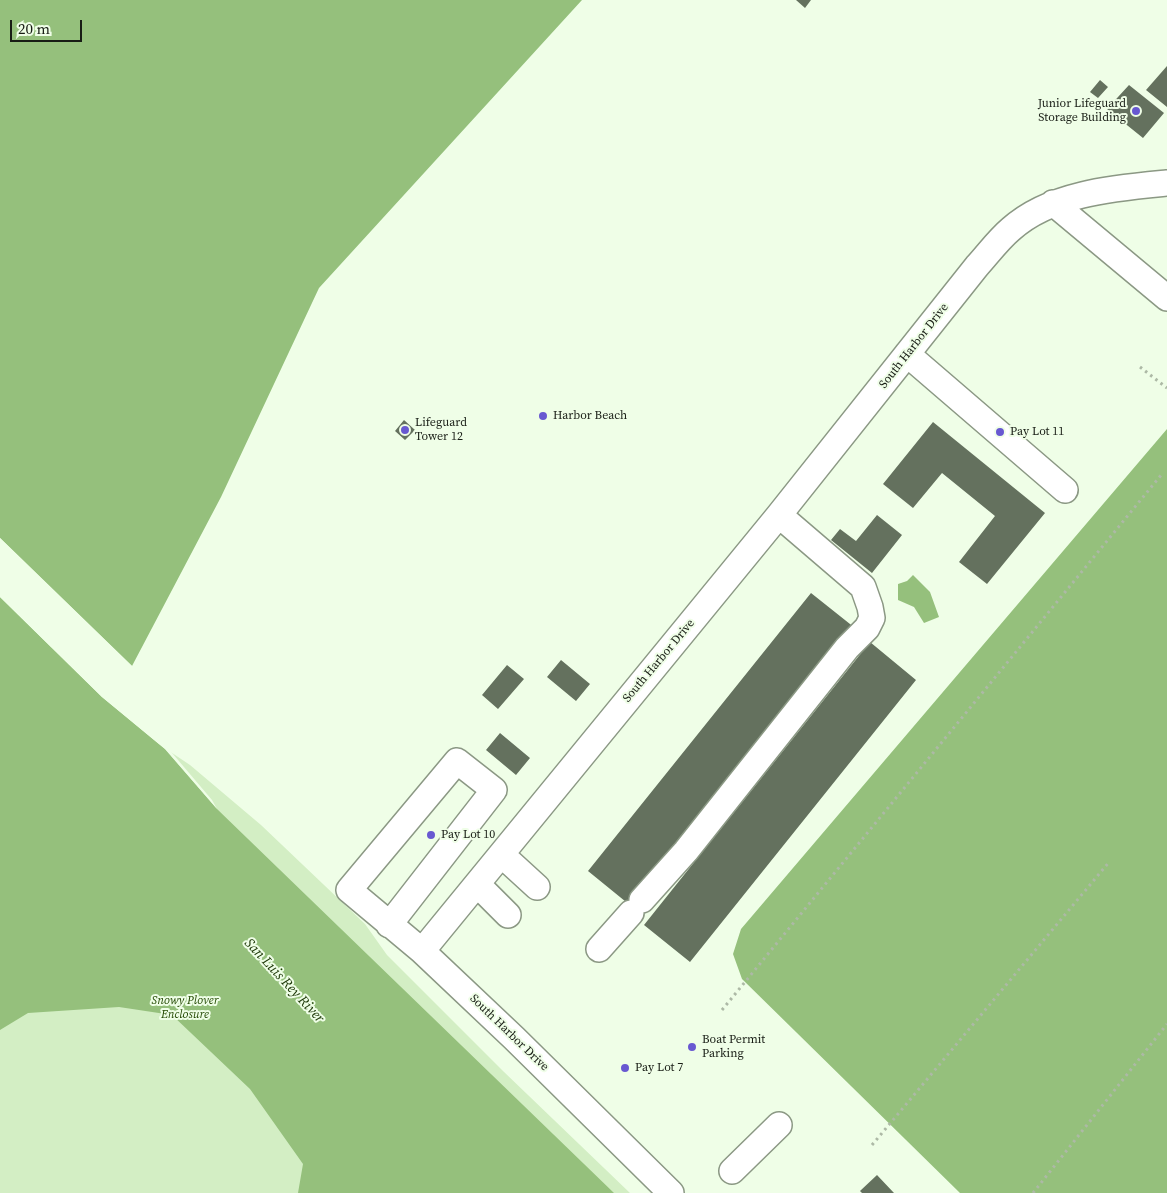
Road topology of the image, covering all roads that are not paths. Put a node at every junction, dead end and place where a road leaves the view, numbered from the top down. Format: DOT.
graph roads {
  1 [pos="1167,183"];
  2 [pos="1053,203"];
  3 [pos="1167,298"];
  4 [pos="908,354"];
  5 [pos="1065,490"];
  6 [pos="779,515"];
  7 [pos="502,856"];
  8 [pos="477,884"];
  9 [pos="537,887"];
  10 [pos="508,915"];
  11 [pos="389,925"];
  12 [pos="599,949"];
  13 [pos="422,951"];
  14 [pos="779,1125"];
  15 [pos="732,1171"];
  16 [pos="671,1193"];
  1 -- 2 [label="street, South Harbor Drive"];
  2 -- 3 [label="street"];
  2 -- 4 [label="street, South Harbor Drive"];
  4 -- 5 [label="street"];
  4 -- 6 [label="street, South Harbor Drive"];
  6 -- 7 [label="street, South Harbor Drive"];
  6 -- 12 [label="street"];
  7 -- 8 [label="street, South Harbor Drive"];
  7 -- 9 [label="street"];
  8 -- 10 [label="street"];
  8 -- 13 [label="street, South Harbor Drive"];
  11 -- 11 [label="street"];
  11 -- 13 [label="street"];
  13 -- 16 [label="street, South Harbor Drive"];
  14 -- 15 [label="street"];
}
